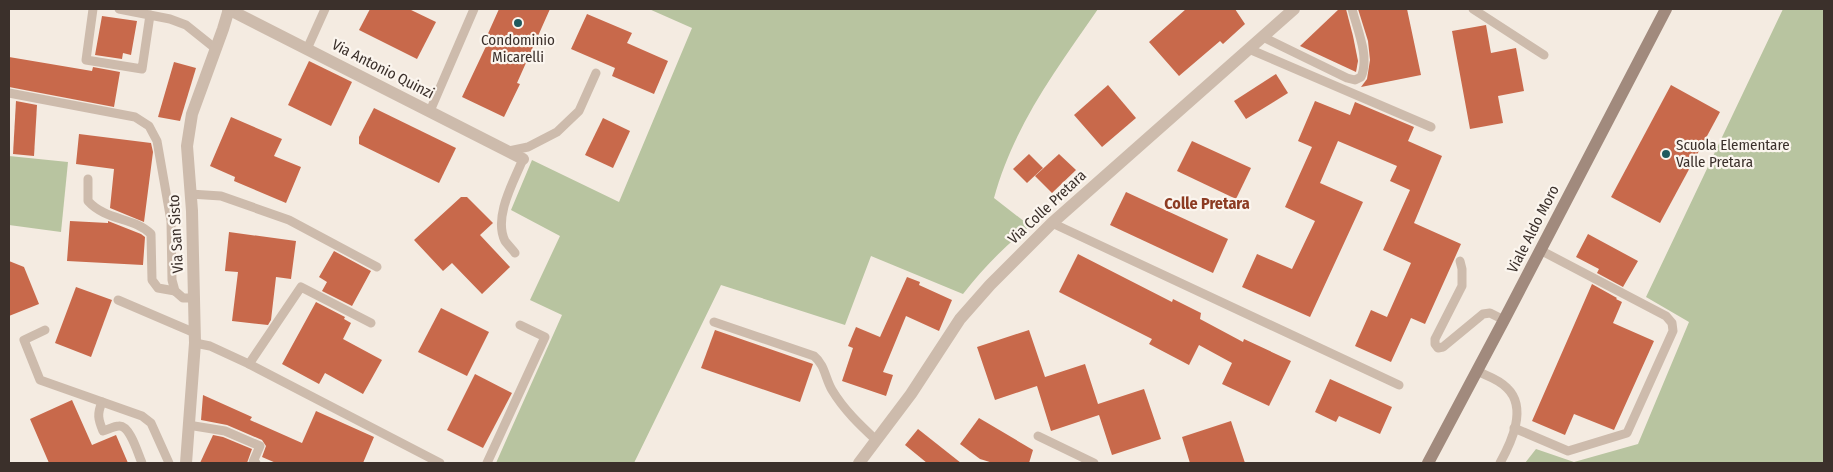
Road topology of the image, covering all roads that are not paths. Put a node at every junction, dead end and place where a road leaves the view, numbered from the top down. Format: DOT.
graph roads {
  1 [pos="93,9"];
  2 [pos="119,9"];
  3 [pos="228,9"];
  4 [pos="325,9"];
  5 [pos="474,9"];
  6 [pos="1294,9"];
  7 [pos="1352,9"];
  8 [pos="1474,9"];
  9 [pos="1666,9"];
  10 [pos="150,14"];
  11 [pos="1263,37"];
  12 [pos="216,49"];
  13 [pos="307,49"];
  14 [pos="1249,49"];
  15 [pos="1544,55"];
  16 [pos="596,73"];
  17 [pos="9,93"];
  18 [pos="430,111"];
  19 [pos="1431,127"];
  20 [pos="508,151"];
  21 [pos="523,159"];
  22 [pos="88,179"];
  23 [pos="190,194"];
  24 [pos="1052,223"];
  25 [pos="1540,250"];
  26 [pos="515,253"];
  27 [pos="1460,261"];
  28 [pos="378,267"];
  29 [pos="175,291"];
  30 [pos="194,298"];
  31 [pos="118,300"];
  32 [pos="1504,320"];
  33 [pos="714,322"];
  34 [pos="371,323"];
  35 [pos="520,325"];
  36 [pos="45,330"];
  37 [pos="194,338"];
  38 [pos="249,364"];
  39 [pos="1477,371"];
  40 [pos="1399,385"];
  41 [pos="102,402"];
  42 [pos="188,425"];
  43 [pos="1514,428"];
  44 [pos="1038,436"];
  45 [pos="876,440"];
  46 [pos="142,463"];
  47 [pos="169,463"];
  48 [pos="186,463"];
  49 [pos="256,463"];
  50 [pos="440,463"];
  51 [pos="487,463"];
  52 [pos="859,463"];
  53 [pos="1094,463"];
  54 [pos="1428,463"];
  55 [pos="1500,463"];
  1 -- 10 [label="lane"];
  2 -- 10 [label="lane"];
  3 -- 12 [label="street, Via San Sisto"];
  3 -- 13 [label="street, Via Antonio Quinzi"];
  4 -- 13 [label="lane"];
  5 -- 18 [label="lane"];
  6 -- 11 [label="street, Via Colle Pretara"];
  7 -- 11 [label="lane"];
  8 -- 15 [label="lane"];
  9 -- 25 [label="street, Viale Aldo Moro"];
  10 -- 12 [label="lane"];
  11 -- 14 [label="street, Via Colle Pretara"];
  12 -- 23 [label="street, Via San Sisto"];
  13 -- 18 [label="street, Via Antonio Quinzi"];
  14 -- 19 [label="lane"];
  14 -- 24 [label="street, Via Colle Pretara"];
  16 -- 20 [label="lane"];
  17 -- 29 [label="lane"];
  18 -- 20 [label="street, Via Antonio Quinzi"];
  20 -- 21 [label="street, Via Antonio Quinzi"];
  21 -- 26 [label="lane"];
  22 -- 29 [label="lane"];
  23 -- 28 [label="lane"];
  23 -- 30 [label="street, Via San Sisto"];
  24 -- 40 [label="lane"];
  24 -- 45 [label="street, Via Colle Pretara"];
  25 -- 32 [label="street, Viale Aldo Moro"];
  25 -- 43 [label="lane"];
  27 -- 32 [label="lane"];
  29 -- 30 [label="lane"];
  30 -- 37 [label="street, Via San Sisto"];
  31 -- 37 [label="lane"];
  32 -- 39 [label="street, Viale Aldo Moro"];
  33 -- 45 [label="lane"];
  34 -- 38 [label="lane"];
  35 -- 51 [label="lane"];
  36 -- 41 [label="lane"];
  37 -- 38 [label="lane"];
  37 -- 42 [label="street, Via San Sisto"];
  38 -- 50 [label="lane"];
  39 -- 43 [label="lane"];
  39 -- 54 [label="street, Viale Aldo Moro"];
  41 -- 46 [label="lane"];
  41 -- 47 [label="lane"];
  42 -- 48 [label="street, Via San Sisto"];
  42 -- 49 [label="lane"];
  43 -- 55 [label="lane"];
  44 -- 53 [label="lane"];
  45 -- 52 [label="street, Via Colle Pretara"];
}
